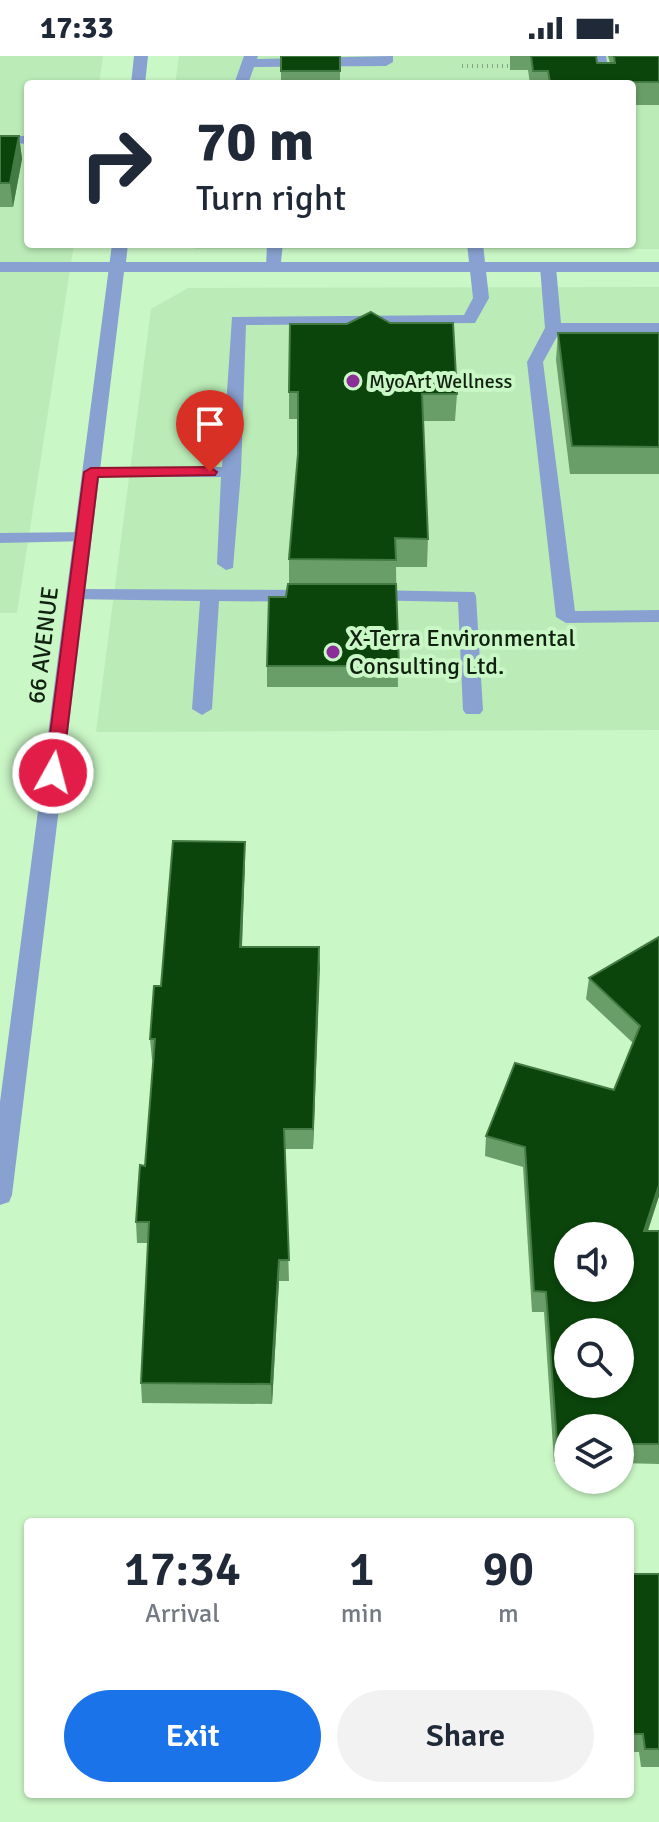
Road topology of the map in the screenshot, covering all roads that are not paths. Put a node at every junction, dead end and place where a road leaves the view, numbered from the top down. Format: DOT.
graph roads {
  1 [pos="141,56"];
  2 [pos="386,56"];
  3 [pos="599,56"];
  4 [pos="250,60"];
  5 [pos="138,80"];
  6 [pos="242,80"];
  7 [pos="603,80"];
  8 [pos="120,248"];
  9 [pos="275,248"];
  10 [pos="475,248"];
  11 [pos="0,267"];
  12 [pos="118,267"];
  13 [pos="274,267"];
  14 [pos="477,267"];
  15 [pos="548,267"];
  16 [pos="659,267"];
  17 [pos="553,328"];
  18 [pos="659,328"];
  19 [pos="91,472"];
  20 [pos="232,472"];
  21 [pos="83,537"];
  22 [pos="0,538"];
  23 [pos="226,564"];
  24 [pos="76,595"];
  25 [pos="210,595"];
  26 [pos="659,616"];
  27 [pos="202,709"];
  28 [pos="473,710"];
  29 [pos="0,1195"];
  1 -- 5 [label="street"];
  2 -- 4 [label="street"];
  3 -- 7 [label="street"];
  4 -- 6 [label="street"];
  8 -- 12 [label="street, 66 AVENUE"];
  9 -- 13 [label="street"];
  10 -- 14 [label="street"];
  11 -- 12 [label="street"];
  12 -- 13 [label="street"];
  12 -- 19 [label="street, 66 AVENUE"];
  13 -- 14 [label="street"];
  14 -- 15 [label="street"];
  14 -- 20 [label="street"];
  15 -- 16 [label="street"];
  15 -- 17 [label="street"];
  17 -- 18 [label="street"];
  17 -- 26 [label="street"];
  19 -- 20 [label="street"];
  19 -- 21 [label="street, 66 AVENUE"];
  20 -- 23 [label="street"];
  21 -- 22 [label="street"];
  21 -- 24 [label="street, 66 AVENUE"];
  24 -- 25 [label="street"];
  24 -- 29 [label="street, 66 AVENUE"];
  25 -- 27 [label="street"];
  25 -- 28 [label="street"];
}
